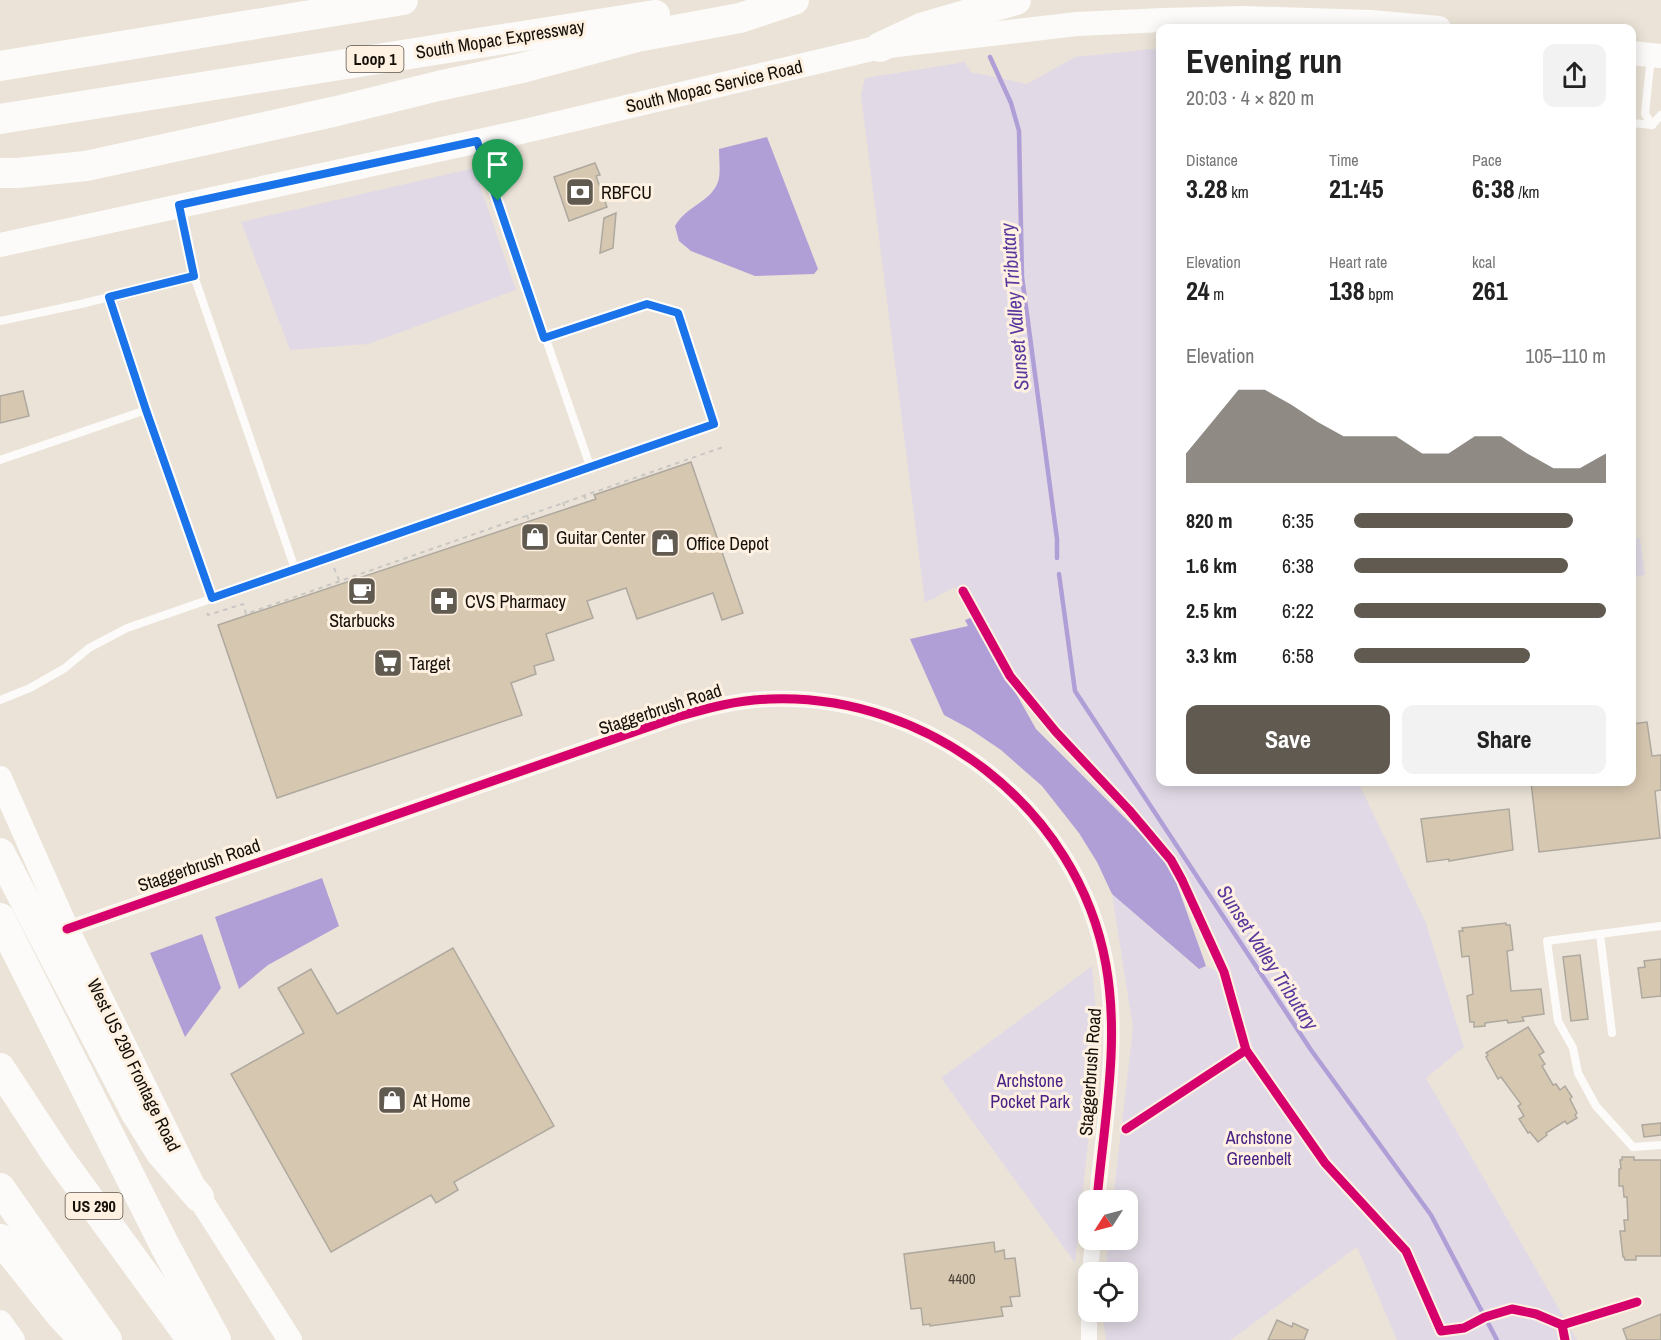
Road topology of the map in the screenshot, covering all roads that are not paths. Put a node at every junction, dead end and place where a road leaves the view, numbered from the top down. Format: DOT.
graph roads {
  1 [pos="403,0"];
  2 [pos="750,0"];
  3 [pos="794,0"];
  4 [pos="1016,0"];
  5 [pos="1393,24"];
  6 [pos="880,47"];
  7 [pos="1648,55"];
  8 [pos="0,66"];
  9 [pos="1661,115"];
  10 [pos="0,119"];
  11 [pos="1636,123"];
  12 [pos="1652,125"];
  13 [pos="477,141"];
  14 [pos="0,173"];
  15 [pos="179,205"];
  16 [pos="0,245"];
  17 [pos="194,276"];
  18 [pos="109,297"];
  19 [pos="0,321"];
  20 [pos="544,338"];
  21 [pos="146,410"];
  22 [pos="0,460"];
  23 [pos="590,466"];
  24 [pos="295,569"];
  25 [pos="212,598"];
  26 [pos="0,700"];
  27 [pos="0,778"];
  28 [pos="0,852"];
  29 [pos="0,918"];
  30 [pos="1661,926"];
  31 [pos="67,929"];
  32 [pos="1600,934"];
  33 [pos="1612,1033"];
  34 [pos="0,1068"];
  35 [pos="1661,1145"];
  36 [pos="0,1188"];
  37 [pos="1098,1190"];
  38 [pos="199,1197"];
  39 [pos="0,1239"];
  40 [pos="59,1313"];
  41 [pos="0,1322"];
  42 [pos="1089,1322"];
  43 [pos="13,1340"];
  44 [pos="76,1340"];
  45 [pos="84,1340"];
  46 [pos="107,1340"];
  47 [pos="192,1340"];
  48 [pos="216,1340"];
  49 [pos="290,1340"];
  50 [pos="1089,1340"];
  1 -- 8 [label="highway"];
  2 -- 10 [label="highway, South Mopac Expressway / Loop 1"];
  3 -- 14 [label="highway"];
  4 -- 6 [label="highway"];
  5 -- 6 [label="main road, South Mopac Service Road"];
  6 -- 13 [label="main road, South Mopac Service Road"];
  7 -- 12 [label="lane"];
  9 -- 12 [label="lane"];
  11 -- 12 [label="lane"];
  13 -- 15 [label="main road, South Mopac Service Road"];
  13 -- 20 [label="lane"];
  15 -- 16 [label="main road, South Mopac Service Road"];
  15 -- 17 [label="lane"];
  17 -- 18 [label="lane"];
  17 -- 24 [label="lane"];
  18 -- 19 [label="lane"];
  18 -- 21 [label="lane"];
  20 -- 23 [label="lane"];
  20 -- 23 [label="lane"];
  21 -- 22 [label="lane"];
  21 -- 25 [label="lane"];
  23 -- 24 [label="lane"];
  24 -- 25 [label="lane"];
  25 -- 26 [label="lane"];
  27 -- 31 [label="main road, West US 290 Frontage Road"];
  28 -- 38 [label="highway"];
  29 -- 48 [label="highway"];
  30 -- 32 [label="lane"];
  31 -- 37 [label="street, Staggerbrush Road"];
  31 -- 38 [label="main road, West US 290 Frontage Road"];
  32 -- 33 [label="lane"];
  32 -- 35 [label="lane"];
  34 -- 47 [label="highway, US 290"];
  36 -- 46 [label="highway"];
  38 -- 49 [label="main road, West US 290 Frontage Road"];
  39 -- 40 [label="highway"];
  40 -- 44 [label="highway"];
  40 -- 45 [label="highway"];
  41 -- 43 [label="main road"];
  42 -- 50 [label="street"];
}
